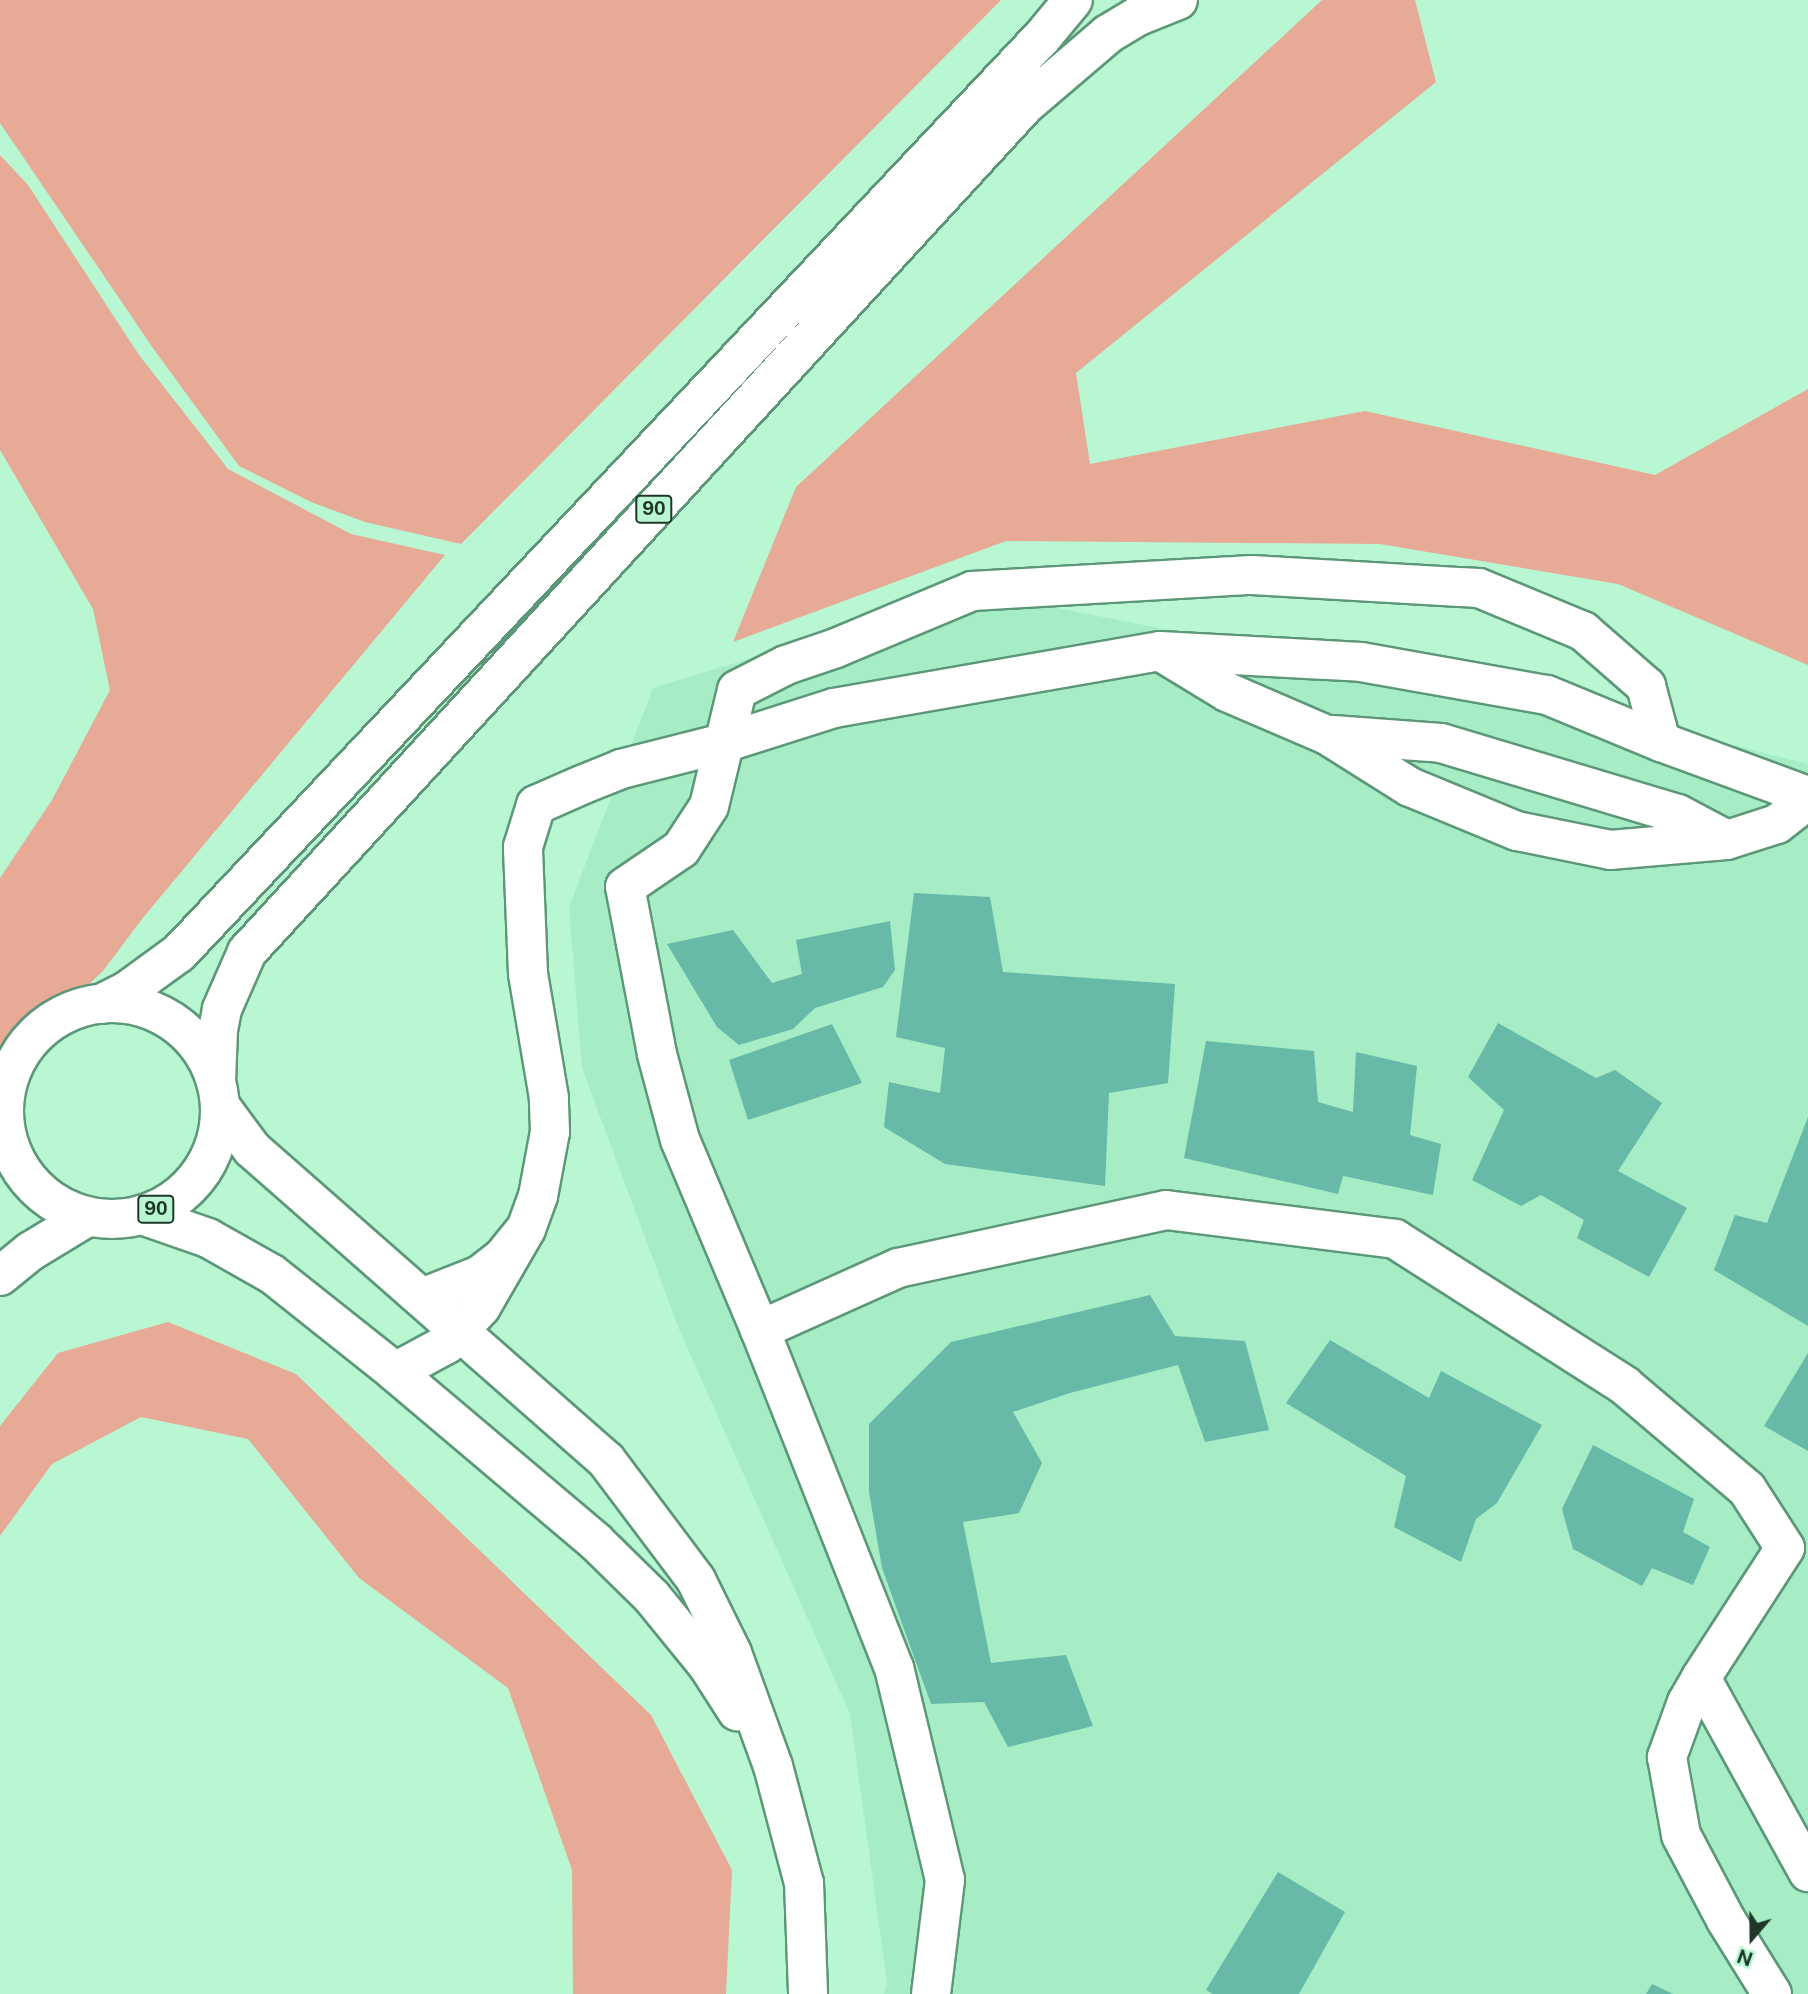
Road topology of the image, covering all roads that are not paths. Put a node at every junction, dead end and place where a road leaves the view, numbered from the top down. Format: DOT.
graph roads {
  1 [pos="1073,0"];
  2 [pos="1178,0"];
  3 [pos="1160,651"];
  4 [pos="1327,735"];
  5 [pos="1661,742"];
  6 [pos="724,743"];
  7 [pos="1808,798"];
  8 [pos="1727,839"];
  9 [pos="101,1004"];
  10 [pos="218,1094"];
  11 [pos="4,1157"];
  12 [pos="142,1215"];
  13 [pos="87,1217"];
  14 [pos="526,1229"];
  15 [pos="0,1276"];
  16 [pos="422,1298"];
  17 [pos="760,1330"];
  18 [pos="461,1331"];
  19 [pos="395,1372"];
  20 [pos="1796,1547"];
  21 [pos="1701,1678"];
  22 [pos="773,1766"];
  23 [pos="1808,1872"];
  24 [pos="808,1994"];
  25 [pos="931,1994"];
  26 [pos="1772,1994"];
  1 -- 9 [label="main road, 90"];
  2 -- 10 [label="main road, 90"];
  3 -- 4 [label="main road"];
  3 -- 5 [label="main road"];
  3 -- 6 [label="main road"];
  4 -- 8 [label="main road"];
  4 -- 8 [label="main road"];
  5 -- 6 [label="main road"];
  5 -- 7 [label="main road"];
  6 -- 14 [label="main road"];
  6 -- 17 [label="main road"];
  7 -- 8 [label="main road"];
  9 -- 10 [label="main road, 90"];
  9 -- 11 [label="main road, 90"];
  10 -- 12 [label="main road, 90"];
  10 -- 16 [label="main road"];
  11 -- 13 [label="main road, 90"];
  12 -- 13 [label="main road, 90"];
  12 -- 19 [label="main road"];
  13 -- 15 [label="main road"];
  14 -- 16 [label="main road"];
  14 -- 18 [label="main road"];
  16 -- 18 [label="main road"];
  17 -- 20 [label="main road"];
  17 -- 25 [label="main road"];
  18 -- 19 [label="main road"];
  18 -- 22 [label="main road"];
  19 -- 22 [label="main road"];
  20 -- 21 [label="main road"];
  21 -- 23 [label="main road"];
  21 -- 26 [label="main road"];
  22 -- 24 [label="main road"];
}
